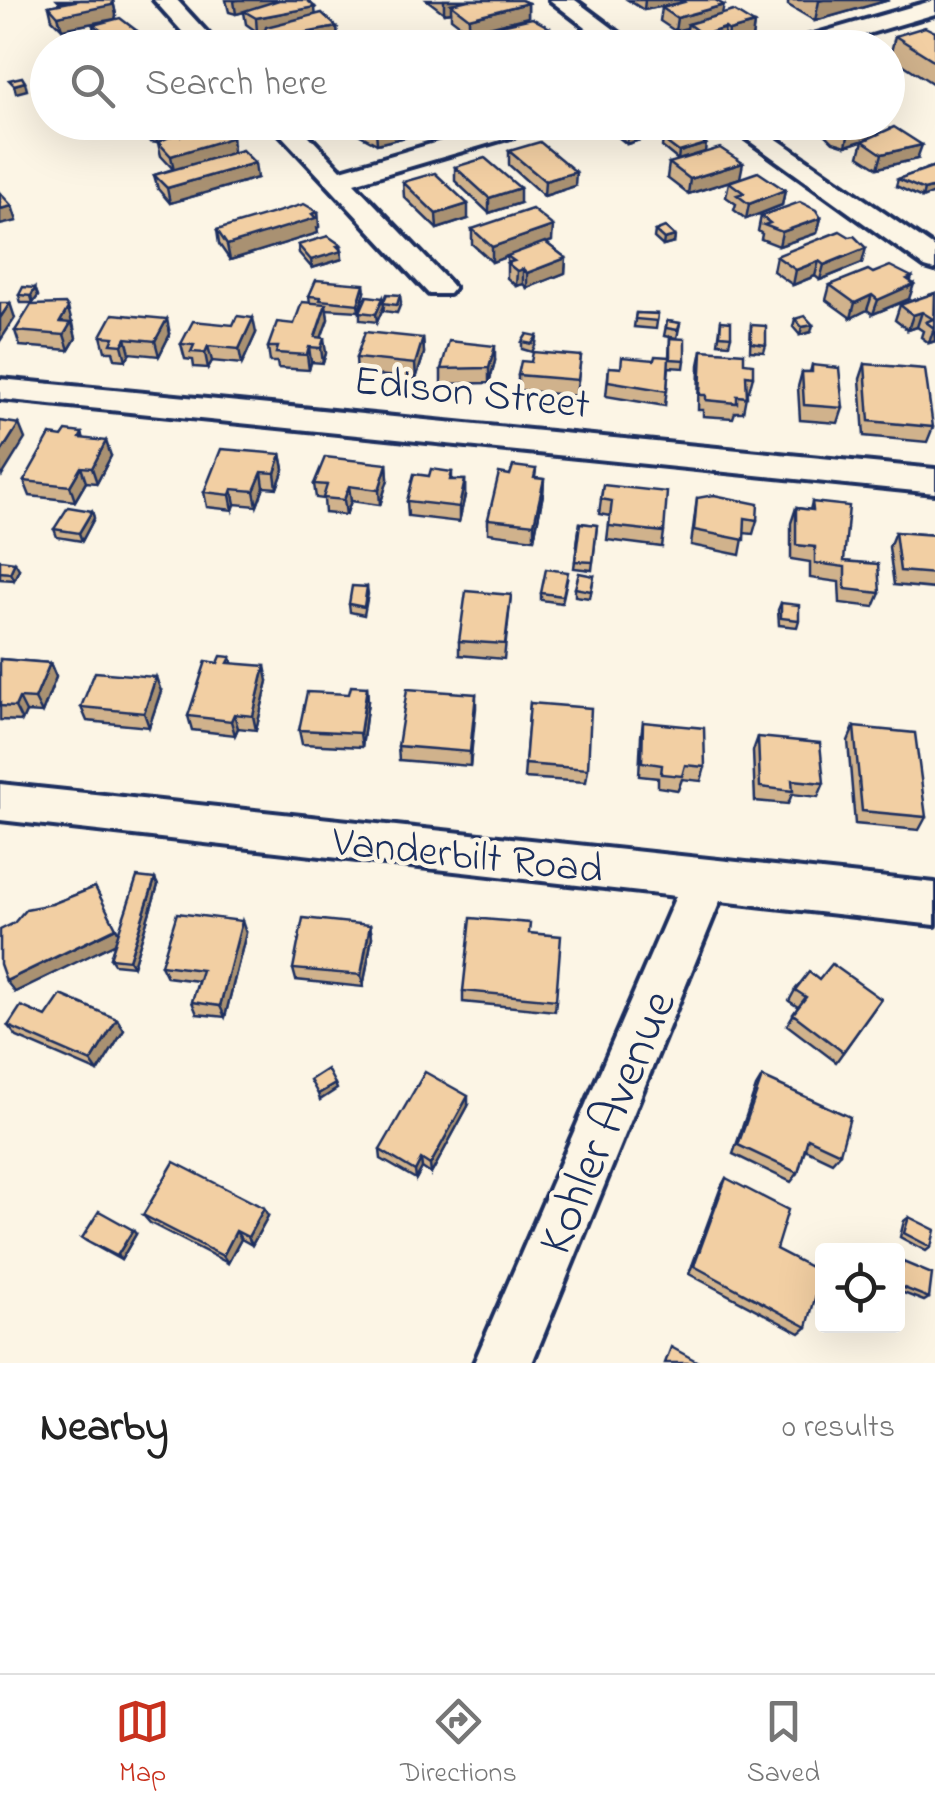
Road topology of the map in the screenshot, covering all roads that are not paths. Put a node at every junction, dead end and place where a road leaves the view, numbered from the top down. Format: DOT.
graph roads {
  1 [pos="165,0"];
  2 [pos="561,0"];
  3 [pos="935,6"];
  4 [pos="193,30"];
  5 [pos="603,30"];
  6 [pos="853,30"];
  7 [pos="298,140"];
  8 [pos="474,140"];
  9 [pos="761,140"];
  10 [pos="335,180"];
  11 [pos="935,261"];
  12 [pos="439,288"];
  13 [pos="0,389"];
  14 [pos="935,481"];
  15 [pos="0,802"];
  16 [pos="706,880"];
  17 [pos="935,904"];
  18 [pos="503,1363"];
  1 -- 4 [label="street"];
  2 -- 5 [label="street"];
  3 -- 6 [label="street"];
  7 -- 10 [label="street"];
  8 -- 10 [label="street"];
  9 -- 11 [label="street"];
  10 -- 12 [label="street"];
  13 -- 14 [label="street, Edison Street"];
  15 -- 16 [label="street, Vanderbilt Road"];
  16 -- 17 [label="street, Vanderbilt Road"];
  16 -- 18 [label="street, Kohler Avenue"];
}
